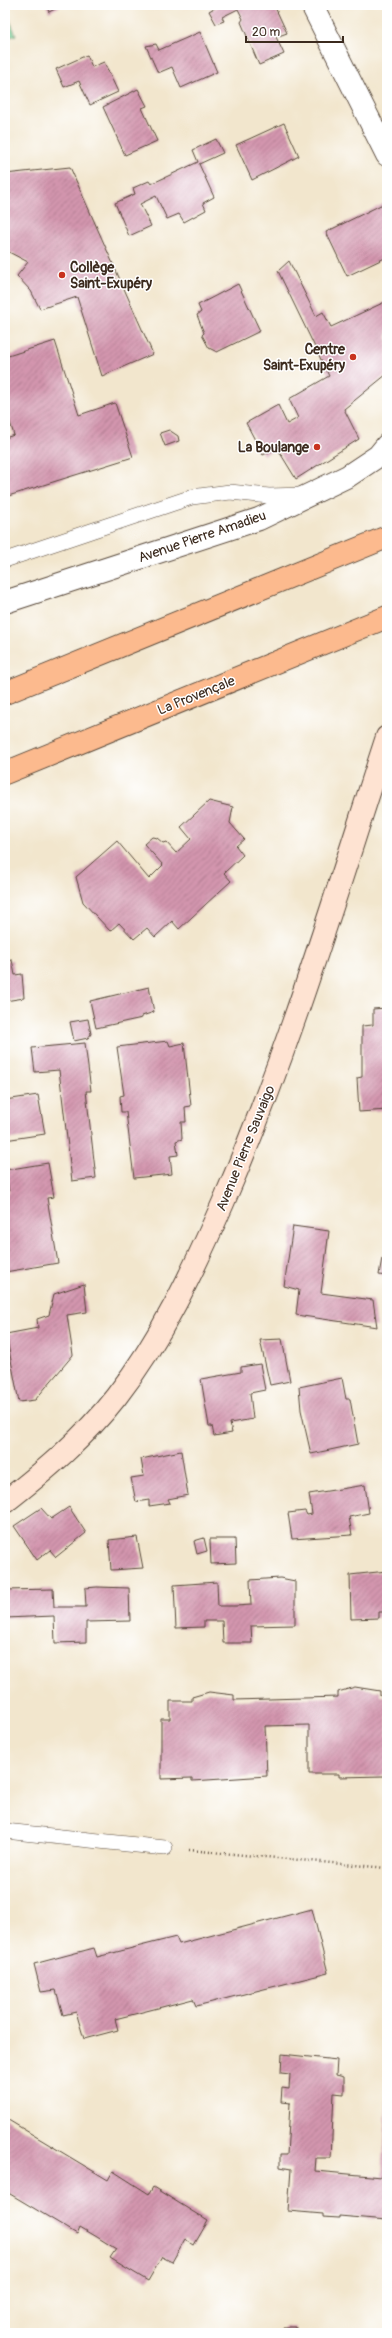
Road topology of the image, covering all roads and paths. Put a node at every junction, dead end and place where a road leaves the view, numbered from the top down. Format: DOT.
graph roads {
  1 [pos="312,5"];
  2 [pos="387,155"];
  3 [pos="387,445"];
  4 [pos="308,495"];
  5 [pos="387,537"];
  6 [pos="5,560"];
  7 [pos="5,602"];
  8 [pos="387,617"];
  9 [pos="5,693"];
  10 [pos="387,737"];
  11 [pos="5,773"];
  12 [pos="5,1502"];
  13 [pos="5,1831"];
  14 [pos="165,1848"];
  15 [pos="387,1868"];
  1 -- 2 [label="street"];
  3 -- 4 [label="street, Avenue Pierre Amadieu"];
  4 -- 6 [label="lane"];
  4 -- 7 [label="street, Avenue Pierre Amadieu"];
  5 -- 9 [label="highway"];
  8 -- 11 [label="highway, La Provençale"];
  10 -- 12 [label="main road, Avenue Pierre Sauvaigo"];
  13 -- 14 [label="lane"];
  14 -- 15 [label="path"];
}
